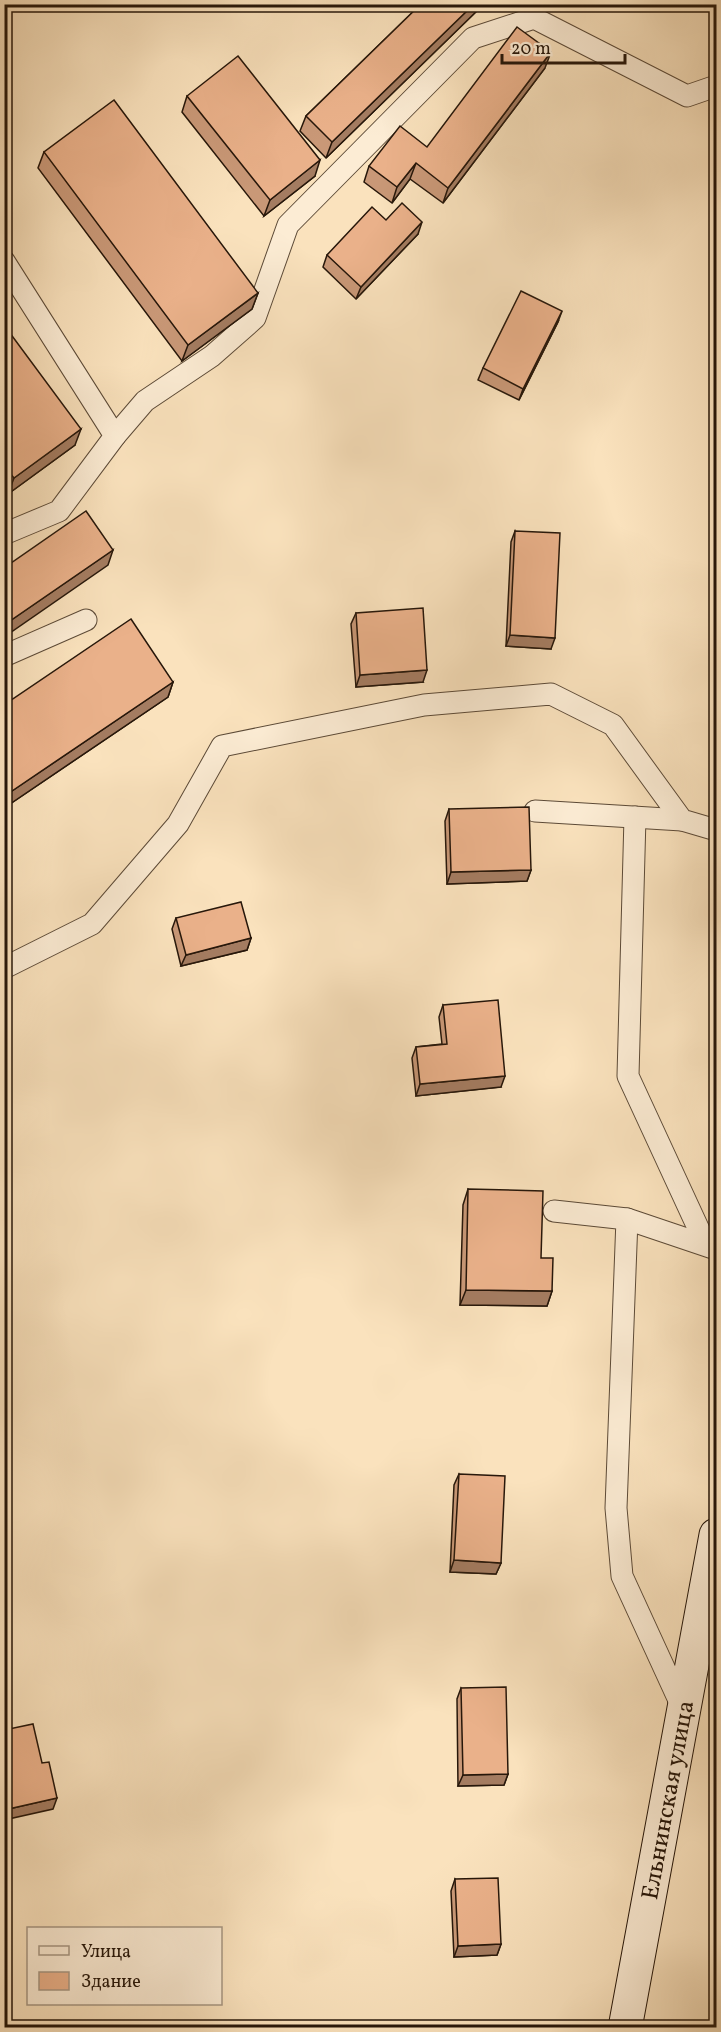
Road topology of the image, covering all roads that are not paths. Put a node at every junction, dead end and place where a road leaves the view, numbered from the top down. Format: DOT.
graph roads {
  1 [pos="717,86"];
  2 [pos="4,261"];
  3 [pos="115,436"];
  4 [pos="4,534"];
  5 [pos="86,620"];
  6 [pos="4,656"];
  7 [pos="535,811"];
  8 [pos="635,817"];
  9 [pos="682,820"];
  10 [pos="717,830"];
  11 [pos="4,968"];
  12 [pos="554,1211"];
  13 [pos="627,1219"];
  14 [pos="711,1247"];
  15 [pos="717,1535"];
  16 [pos="684,1710"];
  17 [pos="625,2028"];
  1 -- 3 [label="lane"];
  2 -- 3 [label="lane"];
  3 -- 4 [label="lane"];
  5 -- 6 [label="lane"];
  7 -- 8 [label="lane"];
  8 -- 9 [label="lane"];
  8 -- 14 [label="lane"];
  9 -- 10 [label="lane"];
  9 -- 11 [label="lane"];
  12 -- 13 [label="lane"];
  13 -- 14 [label="lane"];
  13 -- 16 [label="lane"];
  15 -- 16 [label="main road, Ельнинская улица"];
  16 -- 17 [label="main road, Ельнинская улица"];
}
